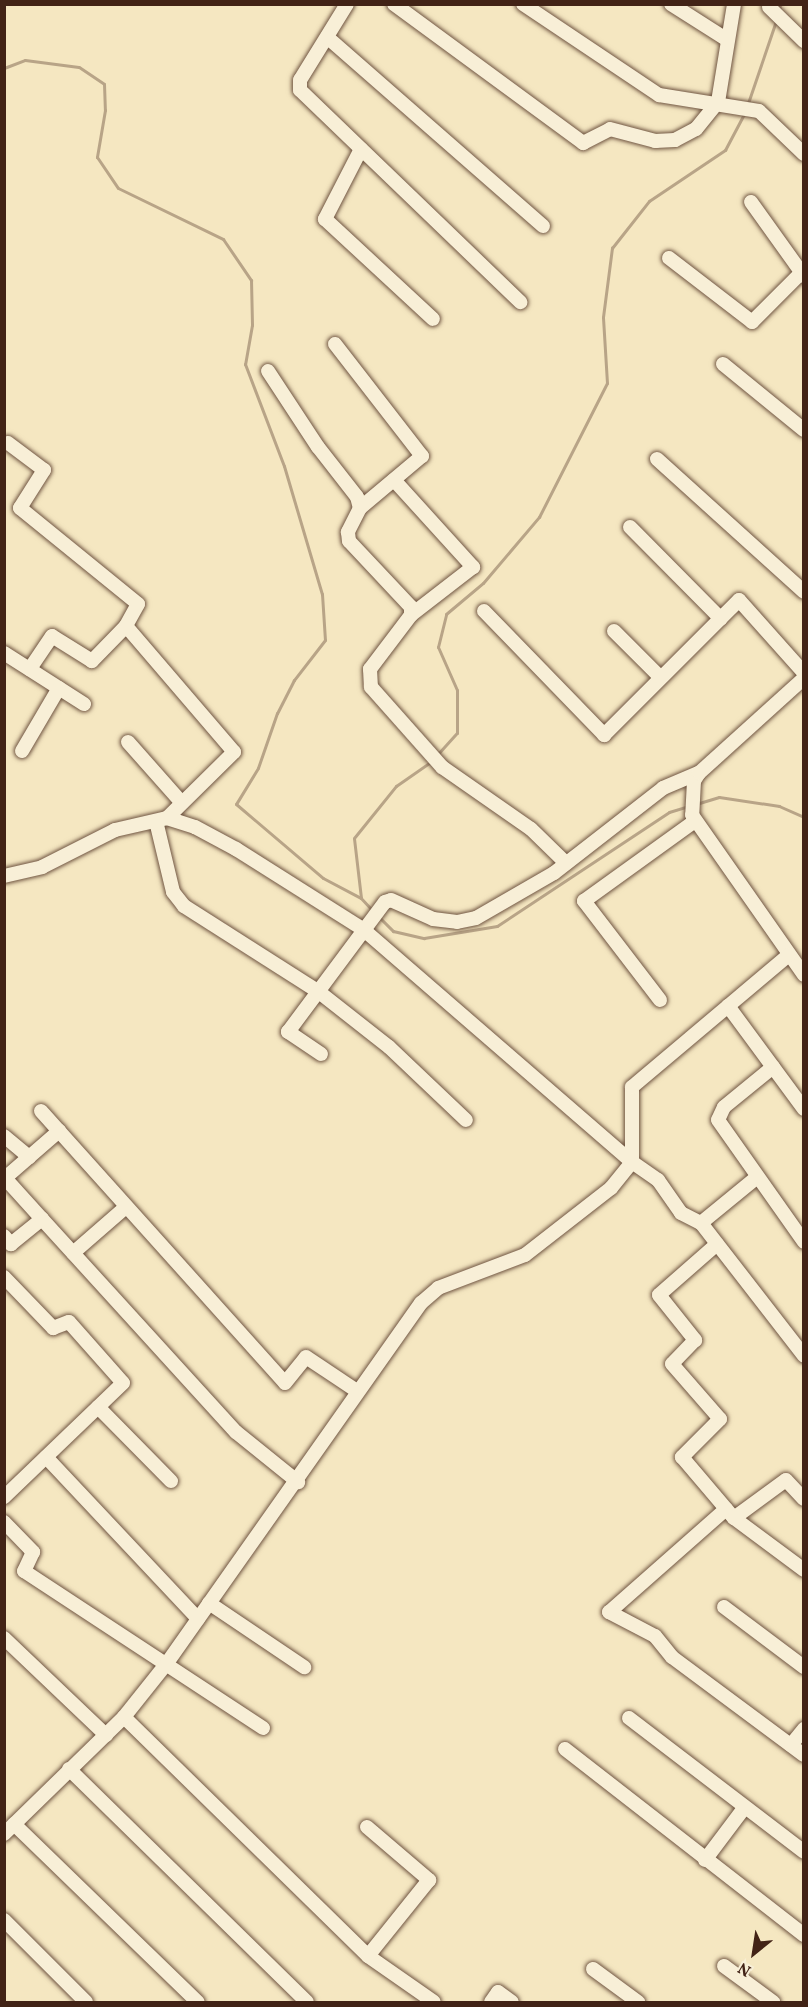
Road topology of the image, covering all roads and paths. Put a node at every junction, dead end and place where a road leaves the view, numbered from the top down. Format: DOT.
graph roads {
  1 [pos="347,4"];
  2 [pos="394,4"];
  3 [pos="523,4"];
  4 [pos="671,4"];
  5 [pos="734,4"];
  6 [pos="769,7"];
  7 [pos="327,37"];
  8 [pos="726,39"];
  9 [pos="804,41"];
  10 [pos="723,103"];
  11 [pos="361,148"];
  12 [pos="804,154"];
  13 [pos="751,202"];
  14 [pos="543,226"];
  15 [pos="669,258"];
  16 [pos="803,273"];
  17 [pos="520,302"];
  18 [pos="433,319"];
  19 [pos="335,344"];
  20 [pos="723,364"];
  21 [pos="268,371"];
  22 [pos="804,430"];
  23 [pos="8,443"];
  24 [pos="657,459"];
  25 [pos="394,480"];
  26 [pos="360,508"];
  27 [pos="630,527"];
  28 [pos="804,592"];
  29 [pos="484,611"];
  30 [pos="411,615"];
  31 [pos="721,619"];
  32 [pos="126,626"];
  33 [pos="614,631"];
  34 [pos="4,653"];
  35 [pos="30,669"];
  36 [pos="804,673"];
  37 [pos="661,678"];
  38 [pos="804,678"];
  39 [pos="59,688"];
  40 [pos="84,705"];
  41 [pos="128,742"];
  42 [pos="22,752"];
  43 [pos="696,777"];
  44 [pos="182,803"];
  45 [pos="694,818"];
  46 [pos="161,820"];
  47 [pos="566,863"];
  48 [pos="4,876"];
  49 [pos="367,927"];
  50 [pos="789,955"];
  51 [pos="804,975"];
  52 [pos="319,992"];
  53 [pos="660,1000"];
  54 [pos="728,1006"];
  55 [pos="321,1054"];
  56 [pos="773,1067"];
  57 [pos="804,1109"];
  58 [pos="41,1111"];
  59 [pos="466,1120"];
  60 [pos="58,1131"];
  61 [pos="4,1136"];
  62 [pos="29,1157"];
  63 [pos="632,1162"];
  64 [pos="5,1178"];
  65 [pos="756,1178"];
  66 [pos="126,1207"];
  67 [pos="42,1219"];
  68 [pos="701,1224"];
  69 [pos="804,1242"];
  70 [pos="7,1243"];
  71 [pos="717,1244"];
  72 [pos="73,1252"];
  73 [pos="4,1277"];
  74 [pos="804,1356"];
  75 [pos="357,1391"];
  76 [pos="98,1407"];
  77 [pos="46,1457"];
  78 [pos="171,1481"];
  79 [pos="298,1482"];
  80 [pos="4,1497"];
  81 [pos="804,1499"];
  82 [pos="730,1513"];
  83 [pos="4,1522"];
  84 [pos="804,1570"];
  85 [pos="209,1603"];
  86 [pos="724,1607"];
  87 [pos="198,1619"];
  88 [pos="4,1638"];
  89 [pos="167,1663"];
  90 [pos="804,1666"];
  91 [pos="304,1667"];
  92 [pos="124,1717"];
  93 [pos="629,1718"];
  94 [pos="263,1728"];
  95 [pos="804,1729"];
  96 [pos="106,1735"];
  97 [pos="791,1745"];
  98 [pos="565,1749"];
  99 [pos="804,1755"];
  100 [pos="69,1769"];
  101 [pos="746,1807"];
  102 [pos="367,1827"];
  103 [pos="9,1829"];
  104 [pos="804,1852"];
  105 [pos="705,1860"];
  106 [pos="4,1920"];
  107 [pos="804,1935"];
  108 [pos="368,1956"];
  109 [pos="724,1966"];
  110 [pos="593,1969"];
  111 [pos="86,2002"];
  112 [pos="198,2002"];
  113 [pos="307,2002"];
  114 [pos="434,2002"];
  115 [pos="490,2002"];
  116 [pos="512,2002"];
  117 [pos="638,2002"];
  118 [pos="773,2002"];
  1 -- 7 [label="street"];
  2 -- 10 [label="street"];
  3 -- 10 [label="street"];
  4 -- 8 [label="street"];
  5 -- 8 [label="street"];
  6 -- 9 [label="street"];
  7 -- 11 [label="street"];
  7 -- 14 [label="street"];
  8 -- 10 [label="street"];
  10 -- 12 [label="street"];
  11 -- 17 [label="street"];
  11 -- 18 [label="street"];
  13 -- 16 [label="street"];
  15 -- 16 [label="street"];
  19 -- 25 [label="street"];
  20 -- 22 [label="street"];
  21 -- 26 [label="street"];
  23 -- 32 [label="street"];
  24 -- 28 [label="street"];
  25 -- 26 [label="street"];
  25 -- 30 [label="street"];
  26 -- 30 [label="street"];
  27 -- 31 [label="street"];
  29 -- 37 [label="street"];
  30 -- 47 [label="street"];
  31 -- 36 [label="street"];
  31 -- 37 [label="street"];
  32 -- 35 [label="street"];
  32 -- 44 [label="street"];
  33 -- 37 [label="street"];
  34 -- 35 [label="street"];
  35 -- 39 [label="street"];
  38 -- 43 [label="street"];
  39 -- 40 [label="street"];
  39 -- 42 [label="street"];
  41 -- 44 [label="street"];
  43 -- 45 [label="street"];
  43 -- 47 [label="street"];
  44 -- 46 [label="street"];
  45 -- 50 [label="street"];
  45 -- 53 [label="street"];
  46 -- 48 [label="street"];
  46 -- 49 [label="street"];
  46 -- 52 [label="street"];
  47 -- 49 [label="street"];
  49 -- 52 [label="street"];
  49 -- 63 [label="street"];
  50 -- 51 [label="street"];
  50 -- 54 [label="street"];
  52 -- 55 [label="street"];
  52 -- 59 [label="street"];
  54 -- 56 [label="street"];
  54 -- 63 [label="street"];
  56 -- 57 [label="street"];
  56 -- 65 [label="street"];
  58 -- 60 [label="street"];
  60 -- 62 [label="street"];
  60 -- 66 [label="street"];
  61 -- 62 [label="street"];
  62 -- 64 [label="street"];
  63 -- 68 [label="street"];
  63 -- 75 [label="street"];
  64 -- 67 [label="street"];
  65 -- 68 [label="street"];
  65 -- 69 [label="street"];
  66 -- 72 [label="street"];
  66 -- 75 [label="street"];
  67 -- 70 [label="street"];
  67 -- 72 [label="street"];
  68 -- 71 [label="street"];
  71 -- 74 [label="street"];
  71 -- 82 [label="street"];
  72 -- 79 [label="street"];
  73 -- 76 [label="street"];
  75 -- 79 [label="street"];
  76 -- 77 [label="street"];
  76 -- 78 [label="street"];
  77 -- 80 [label="street"];
  77 -- 87 [label="street"];
  79 -- 85 [label="street"];
  81 -- 82 [label="street"];
  82 -- 84 [label="street"];
  82 -- 97 [label="street"];
  83 -- 89 [label="street"];
  85 -- 87 [label="street"];
  85 -- 91 [label="street"];
  86 -- 90 [label="street"];
  87 -- 89 [label="street"];
  88 -- 96 [label="street"];
  89 -- 92 [label="street"];
  89 -- 94 [label="street"];
  92 -- 96 [label="street"];
  92 -- 108 [label="street"];
  93 -- 101 [label="street"];
  95 -- 97 [label="street"];
  96 -- 100 [label="street"];
  97 -- 99 [label="street"];
  98 -- 105 [label="street"];
  100 -- 103 [label="street"];
  100 -- 113 [label="street"];
  101 -- 104 [label="street"];
  101 -- 105 [label="street"];
  102 -- 108 [label="street"];
  103 -- 112 [label="street"];
  105 -- 107 [label="street"];
  106 -- 111 [label="street"];
  108 -- 114 [label="street"];
  109 -- 118 [label="street"];
  110 -- 117 [label="street"];
  115 -- 116 [label="street"];
}
